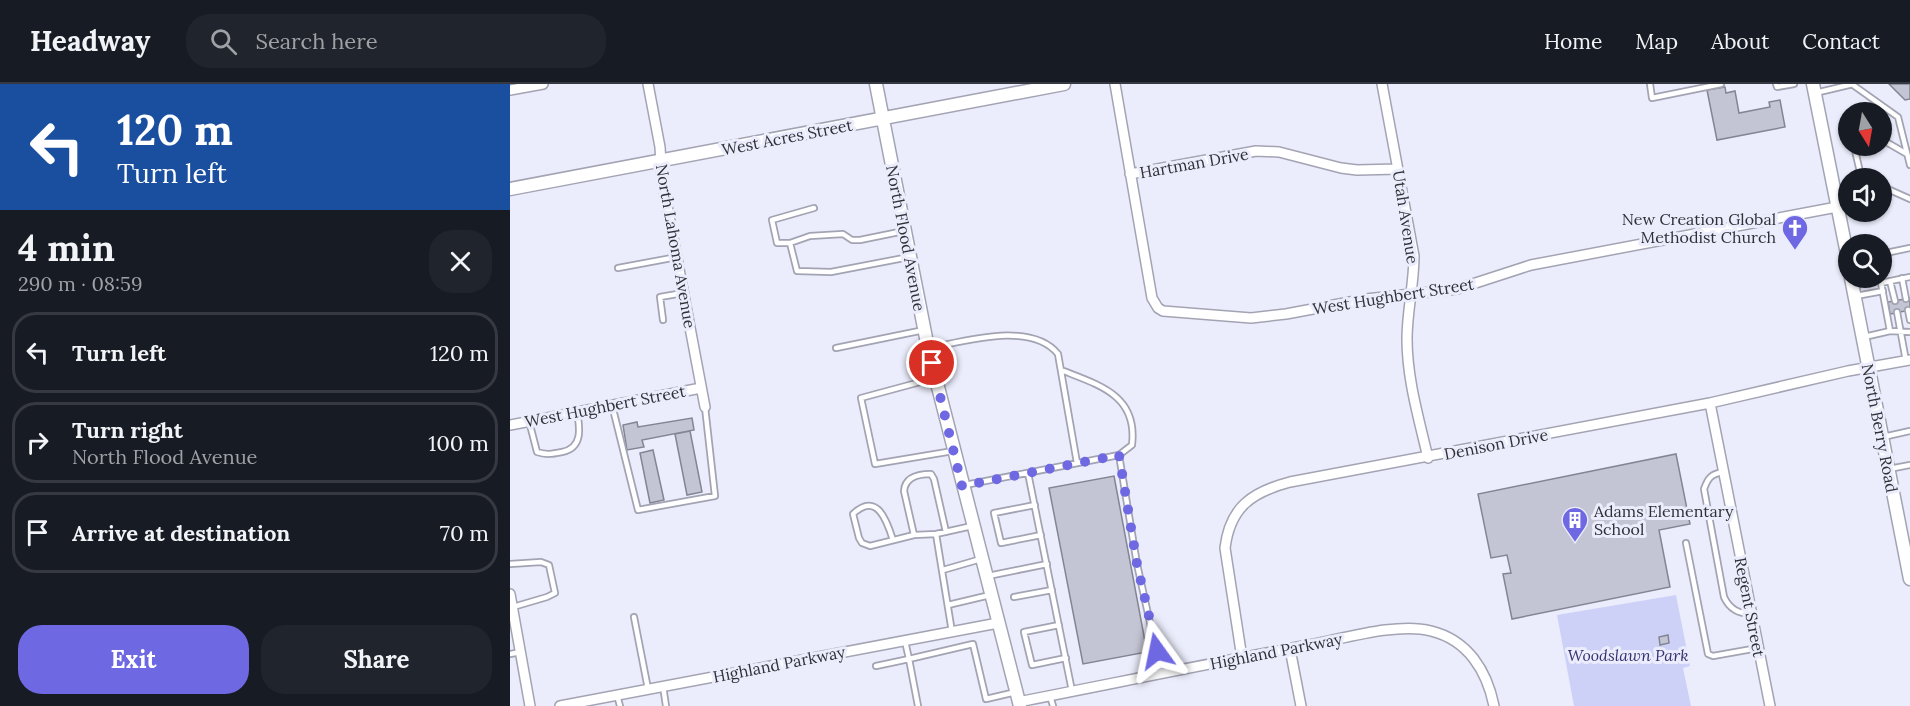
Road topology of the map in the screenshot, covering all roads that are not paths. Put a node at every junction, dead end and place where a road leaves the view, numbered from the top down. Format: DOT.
graph roads {
  1 [pos="543,84"];
  2 [pos="648,84"];
  3 [pos="876,84"];
  4 [pos="1064,84"];
  5 [pos="1114,84"];
  6 [pos="1382,84"];
  7 [pos="1650,84"];
  8 [pos="1721,84"];
  9 [pos="1776,84"];
  10 [pos="1794,84"];
  11 [pos="1853,84"];
  12 [pos="1814,88"];
  13 [pos="510,90"];
  14 [pos="883,119"];
  15 [pos="1892,145"];
  16 [pos="1908,154"];
  17 [pos="661,160"];
  18 [pos="1910,165"];
  19 [pos="1398,168"];
  20 [pos="1130,174"];
  21 [pos="510,189"];
  22 [pos="1892,191"];
  23 [pos="1910,199"];
  24 [pos="1838,207"];
  25 [pos="814,208"];
  26 [pos="904,231"];
  27 [pos="790,243"];
  28 [pos="1910,248"];
  29 [pos="1892,252"];
  30 [pos="676,257"];
  31 [pos="909,257"];
  32 [pos="618,268"];
  33 [pos="1910,277"];
  34 [pos="1902,278"];
  35 [pos="1892,280"];
  36 [pos="1853,288"];
  37 [pos="1882,288"];
  38 [pos="1891,288"];
  39 [pos="1883,291"];
  40 [pos="683,293"];
  41 [pos="1411,295"];
  42 [pos="1855,296"];
  43 [pos="1906,299"];
  44 [pos="1894,301"];
  45 [pos="1908,310"];
  46 [pos="1897,312"];
  47 [pos="663,320"];
  48 [pos="1910,320"];
  49 [pos="924,330"];
  50 [pos="1890,331"];
  51 [pos="1910,332"];
  52 [pos="1901,333"];
  53 [pos="1862,337"];
  54 [pos="836,348"];
  55 [pos="928,348"];
  56 [pos="1908,360"];
  57 [pos="1869,368"];
  58 [pos="1060,370"];
  59 [pos="935,378"];
  60 [pos="701,388"];
  61 [pos="1710,403"];
  62 [pos="612,405"];
  63 [pos="705,407"];
  64 [pos="578,412"];
  65 [pos="529,421"];
  66 [pos="510,425"];
  67 [pos="1910,431"];
  68 [pos="1882,437"];
  69 [pos="953,451"];
  70 [pos="1119,455"];
  71 [pos="1428,458"];
  72 [pos="1077,464"];
  73 [pos="1910,465"];
  74 [pos="1889,469"];
  75 [pos="1723,471"];
  76 [pos="1028,473"];
  77 [pos="962,486"];
  78 [pos="1035,506"];
  79 [pos="972,526"];
  80 [pos="946,532"];
  81 [pos="936,534"];
  82 [pos="914,535"];
  83 [pos="1041,535"];
  84 [pos="893,540"];
  85 [pos="1686,543"];
  86 [pos="981,559"];
  87 [pos="510,564"];
  88 [pos="1047,564"];
  89 [pos="943,570"];
  90 [pos="986,577"];
  91 [pos="1910,579"];
  92 [pos="1052,590"];
  93 [pos="510,594"];
  94 [pos="991,595"];
  95 [pos="1014,597"];
  96 [pos="948,605"];
  97 [pos="513,607"];
  98 [pos="1751,613"];
  99 [pos="634,617"];
  100 [pos="998,623"];
  101 [pos="1059,625"];
  102 [pos="952,632"];
  103 [pos="905,640"];
  104 [pos="1758,648"];
  105 [pos="1290,649"];
  106 [pos="520,652"];
  107 [pos="510,654"];
  108 [pos="1066,658"];
  109 [pos="1242,658"];
  110 [pos="909,659"];
  111 [pos="876,666"];
  112 [pos="1161,673"];
  113 [pos="663,686"];
  114 [pos="648,689"];
  115 [pos="1072,692"];
  116 [pos="617,695"];
  117 [pos="1050,696"];
  118 [pos="1018,700"];
  119 [pos="530,706"];
  120 [pos="560,706"];
  121 [pos="620,706"];
  122 [pos="666,706"];
  123 [pos="918,706"];
  124 [pos="1053,706"];
  125 [pos="1300,706"];
  126 [pos="1494,706"];
  127 [pos="1770,706"];
  1 -- 13 [label="street"];
  2 -- 17 [label="street, North Lahoma Avenue"];
  3 -- 14 [label="street, North Flood Avenue"];
  4 -- 14 [label="street, West Acres Street"];
  5 -- 20 [label="street"];
  6 -- 19 [label="street, Utah Avenue"];
  7 -- 8 [label="lane"];
  9 -- 10 [label="lane"];
  11 -- 12 [label="lane"];
  11 -- 16 [label="lane"];
  12 -- 24 [label="street"];
  14 -- 17 [label="street, West Acres Street"];
  14 -- 26 [label="street, North Flood Avenue"];
  15 -- 16 [label="lane"];
  16 -- 18 [label="lane"];
  17 -- 21 [label="street, West Acres Street"];
  17 -- 30 [label="street, North Lahoma Avenue"];
  19 -- 20 [label="street, Hartman Drive"];
  19 -- 41 [label="street, Utah Avenue"];
  20 -- 41 [label="street, West Hughbert Street"];
  22 -- 23 [label="lane"];
  24 -- 41 [label="street, West Hughbert Street"];
  25 -- 27 [label="lane"];
  26 -- 27 [label="lane"];
  26 -- 31 [label="street, North Flood Avenue"];
  27 -- 31 [label="lane"];
  28 -- 29 [label="lane"];
  30 -- 32 [label="lane"];
  30 -- 40 [label="street, North Lahoma Avenue"];
  31 -- 49 [label="street, North Flood Avenue"];
  33 -- 34 [label="lane"];
  34 -- 35 [label="lane"];
  34 -- 43 [label="lane"];
  36 -- 42 [label="street, North Berry Road"];
  37 -- 39 [label="lane"];
  38 -- 44 [label="lane"];
  39 -- 42 [label="lane"];
  39 -- 50 [label="lane"];
  40 -- 47 [label="lane"];
  40 -- 60 [label="street, North Lahoma Avenue"];
  41 -- 71 [label="street, Utah Avenue"];
  42 -- 53 [label="street, North Berry Road"];
  45 -- 48 [label="lane"];
  46 -- 52 [label="lane"];
  49 -- 54 [label="lane"];
  49 -- 55 [label="street, North Flood Avenue"];
  50 -- 52 [label="lane"];
  50 -- 53 [label="lane"];
  51 -- 52 [label="lane"];
  52 -- 56 [label="lane"];
  53 -- 57 [label="street, North Berry Road"];
  55 -- 58 [label="lane"];
  55 -- 59 [label="street, North Flood Avenue"];
  56 -- 57 [label="street, Denison Drive"];
  57 -- 61 [label="street, Denison Drive"];
  57 -- 68 [label="street, North Berry Road"];
  58 -- 70 [label="lane"];
  58 -- 72 [label="lane"];
  59 -- 69 [label="street, North Flood Avenue"];
  59 -- 69 [label="lane"];
  60 -- 62 [label="street, West Hughbert Street"];
  60 -- 63 [label="street, North Lahoma Avenue"];
  61 -- 71 [label="street, Denison Drive"];
  61 -- 75 [label="street, Regent Street"];
  62 -- 63 [label="lane"];
  62 -- 64 [label="street, West Hughbert Street"];
  64 -- 65 [label="street, West Hughbert Street"];
  64 -- 65 [label="lane"];
  65 -- 66 [label="street, West Hughbert Street"];
  67 -- 68 [label="lane"];
  68 -- 74 [label="street, North Berry Road"];
  69 -- 77 [label="street, North Flood Avenue"];
  70 -- 72 [label="lane"];
  70 -- 112 [label="lane"];
  71 -- 109 [label="street, Denison Drive"];
  72 -- 76 [label="lane"];
  73 -- 74 [label="lane"];
  74 -- 91 [label="street, North Berry Road"];
  75 -- 98 [label="street, Regent Street"];
  75 -- 98 [label="lane"];
  76 -- 77 [label="lane"];
  76 -- 78 [label="lane"];
  77 -- 79 [label="street, North Flood Avenue"];
  78 -- 83 [label="lane"];
  78 -- 83 [label="lane"];
  79 -- 80 [label="lane"];
  79 -- 86 [label="street, North Flood Avenue"];
  80 -- 81 [label="lane"];
  80 -- 82 [label="lane"];
  81 -- 82 [label="lane"];
  81 -- 89 [label="lane"];
  82 -- 84 [label="lane"];
  83 -- 88 [label="lane"];
  84 -- 84 [label="lane"];
  85 -- 104 [label="lane"];
  86 -- 89 [label="lane"];
  86 -- 90 [label="street, North Flood Avenue"];
  87 -- 97 [label="lane"];
  88 -- 90 [label="lane"];
  88 -- 92 [label="lane"];
  89 -- 96 [label="lane"];
  90 -- 94 [label="street, North Flood Avenue"];
  92 -- 95 [label="lane"];
  92 -- 101 [label="lane"];
  93 -- 97 [label="street"];
  94 -- 96 [label="lane"];
  94 -- 100 [label="street, North Flood Avenue"];
  96 -- 102 [label="lane"];
  97 -- 106 [label="street"];
  98 -- 104 [label="street, Regent Street"];
  99 -- 114 [label="lane"];
  100 -- 102 [label="street, Highland Parkway"];
  100 -- 118 [label="street, North Flood Avenue"];
  101 -- 108 [label="lane"];
  101 -- 108 [label="lane"];
  102 -- 103 [label="street, Highland Parkway"];
  103 -- 110 [label="lane"];
  103 -- 113 [label="street, Highland Parkway"];
  104 -- 127 [label="street, Regent Street"];
  105 -- 109 [label="street, Highland Parkway"];
  105 -- 125 [label="street"];
  105 -- 126 [label="street, Highland Parkway"];
  106 -- 107 [label="lane"];
  106 -- 119 [label="street"];
  108 -- 115 [label="lane"];
  109 -- 112 [label="street, Highland Parkway"];
  110 -- 111 [label="lane"];
  110 -- 118 [label="lane"];
  110 -- 123 [label="lane"];
  112 -- 115 [label="street, Highland Parkway"];
  113 -- 114 [label="street, Highland Parkway"];
  113 -- 122 [label="lane"];
  114 -- 116 [label="street, Highland Parkway"];
  115 -- 117 [label="street, Highland Parkway"];
  116 -- 120 [label="street, Highland Parkway"];
  116 -- 121 [label="lane"];
  117 -- 118 [label="street, Highland Parkway"];
  117 -- 124 [label="lane"];
}
